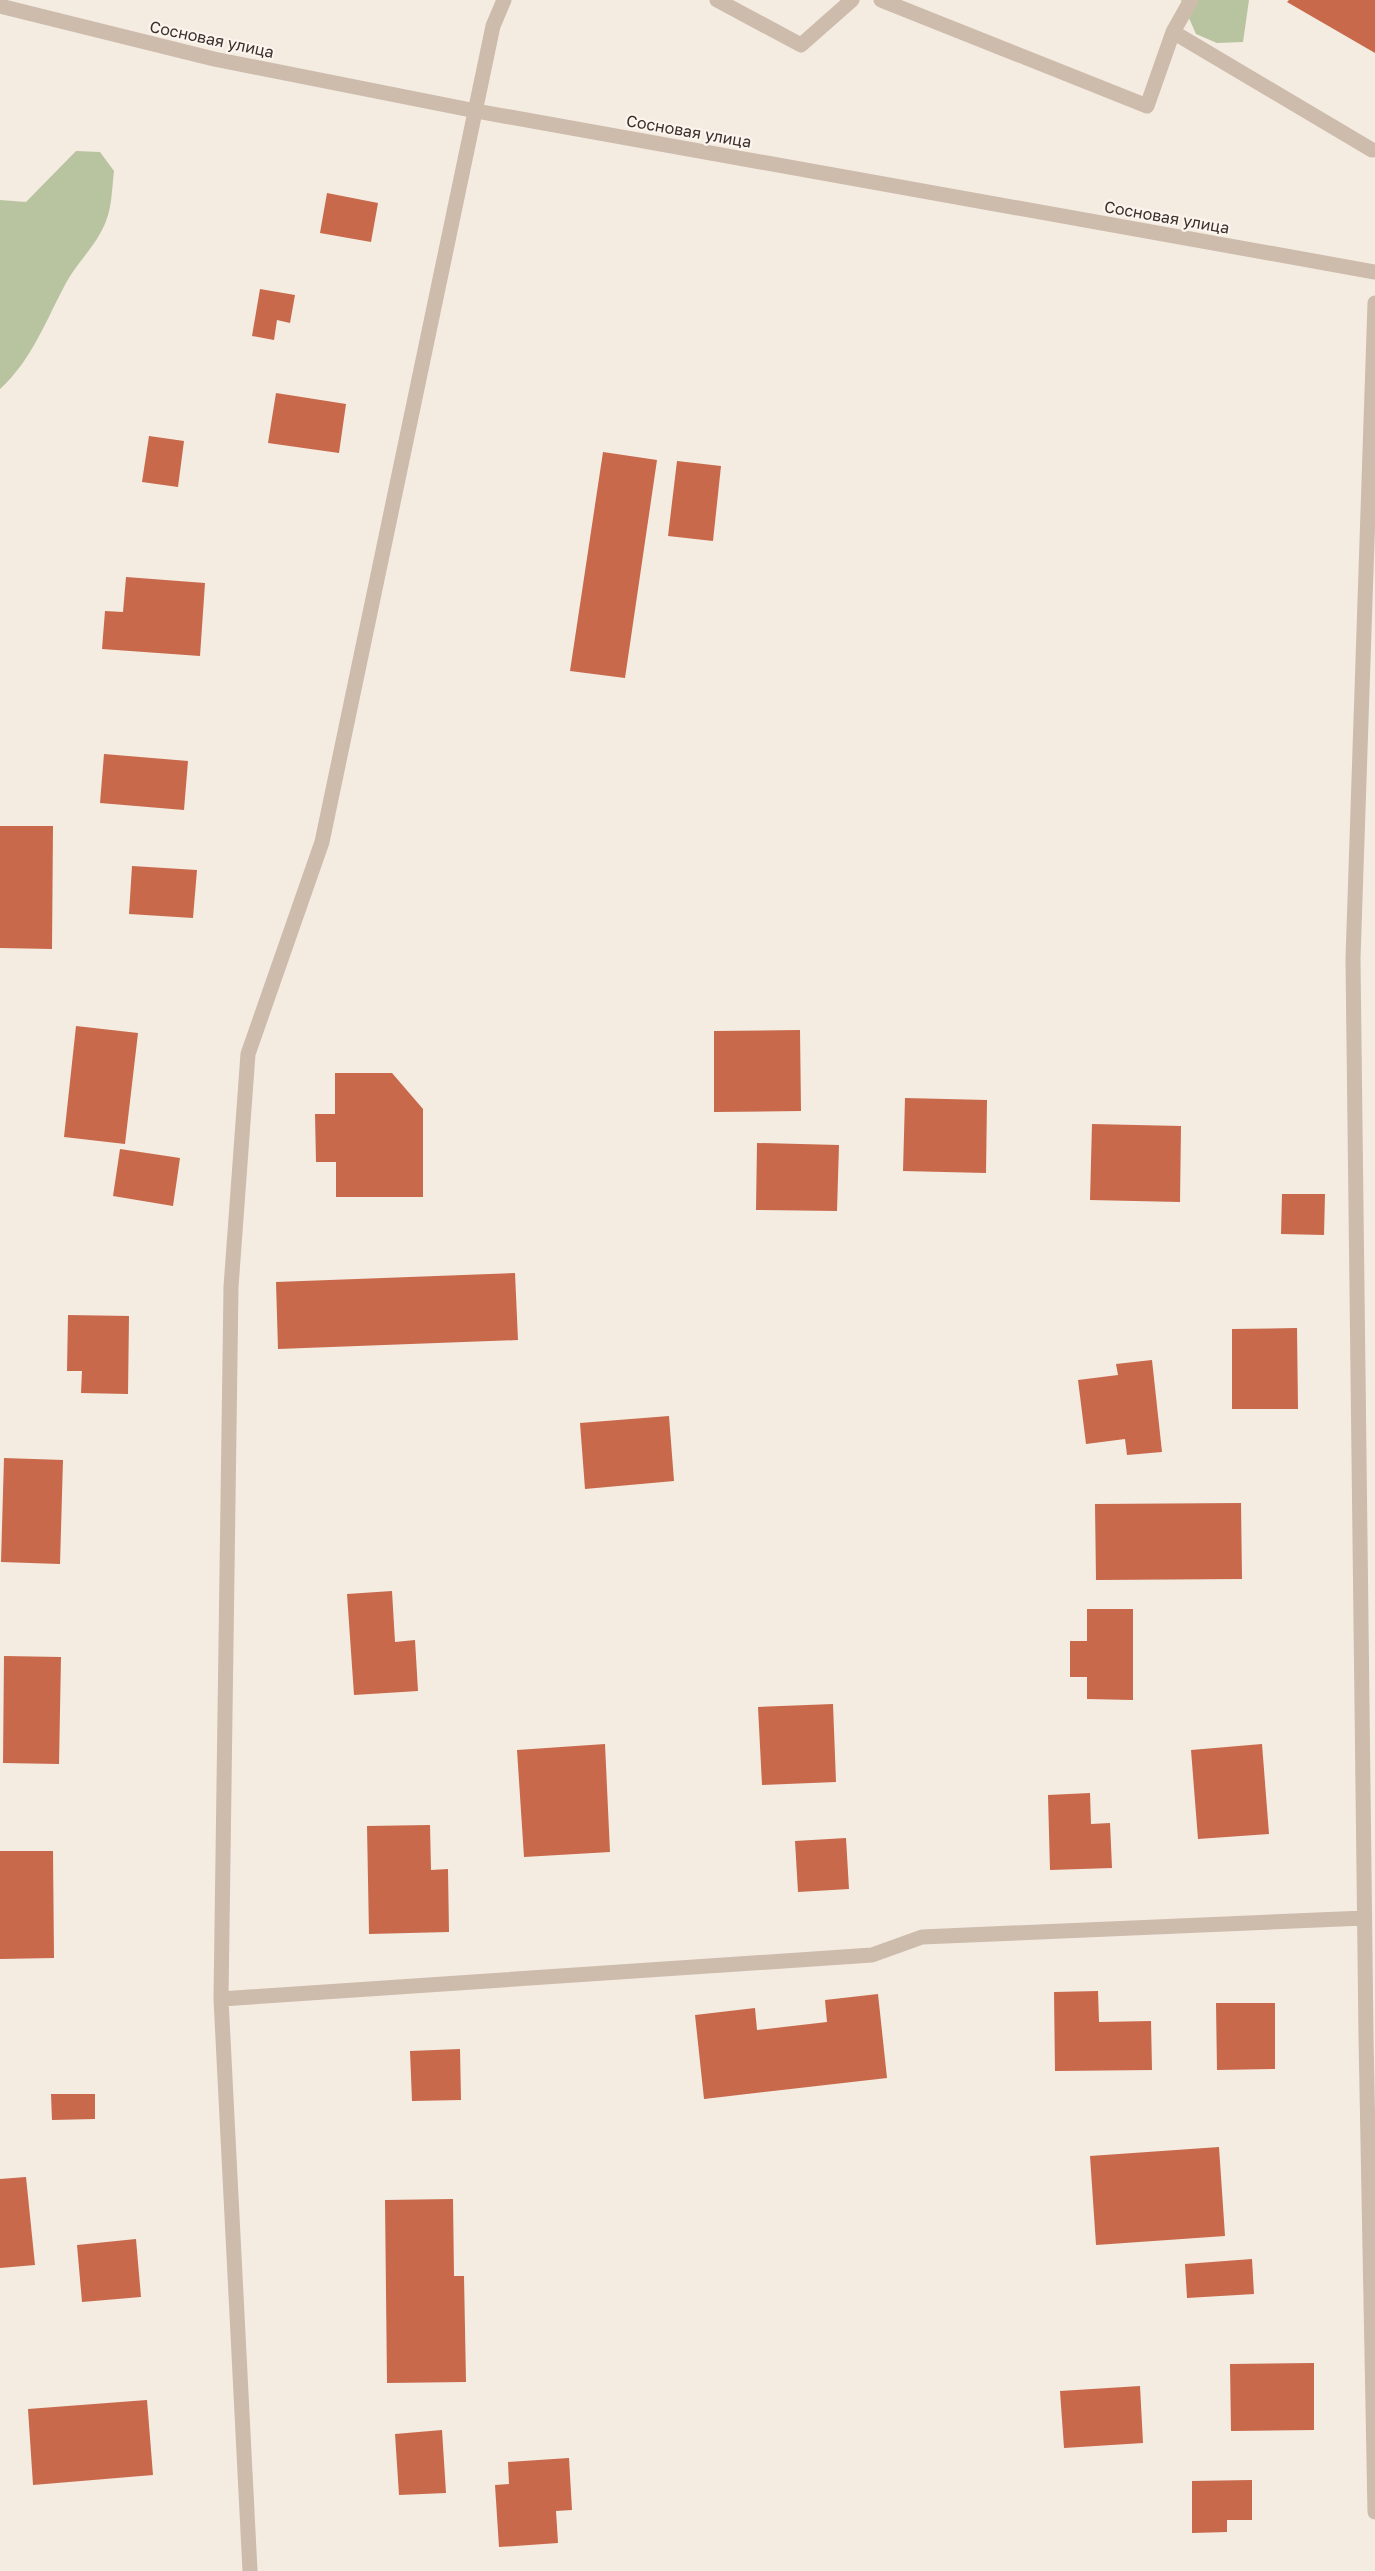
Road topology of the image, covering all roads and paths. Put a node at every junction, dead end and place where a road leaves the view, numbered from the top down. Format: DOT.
graph roads {
  1 [pos="504,0"];
  2 [pos="717,0"];
  3 [pos="852,0"];
  4 [pos="881,0"];
  5 [pos="1191,0"];
  6 [pos="0,6"];
  7 [pos="1173,32"];
  8 [pos="476,111"];
  9 [pos="1372,150"];
  10 [pos="1375,272"];
  11 [pos="1375,303"];
  12 [pos="1364,1918"];
  13 [pos="221,1999"];
  14 [pos="1375,2512"];
  15 [pos="250,2571"];
  1 -- 8 [label="street"];
  2 -- 3 [label="street"];
  4 -- 7 [label="street"];
  5 -- 7 [label="street"];
  6 -- 8 [label="street, Сосновая улица"];
  7 -- 9 [label="street"];
  8 -- 10 [label="street, Сосновая улица"];
  8 -- 13 [label="street"];
  11 -- 12 [label="street"];
  12 -- 13 [label="street"];
  12 -- 14 [label="street"];
  13 -- 15 [label="street"];
}
